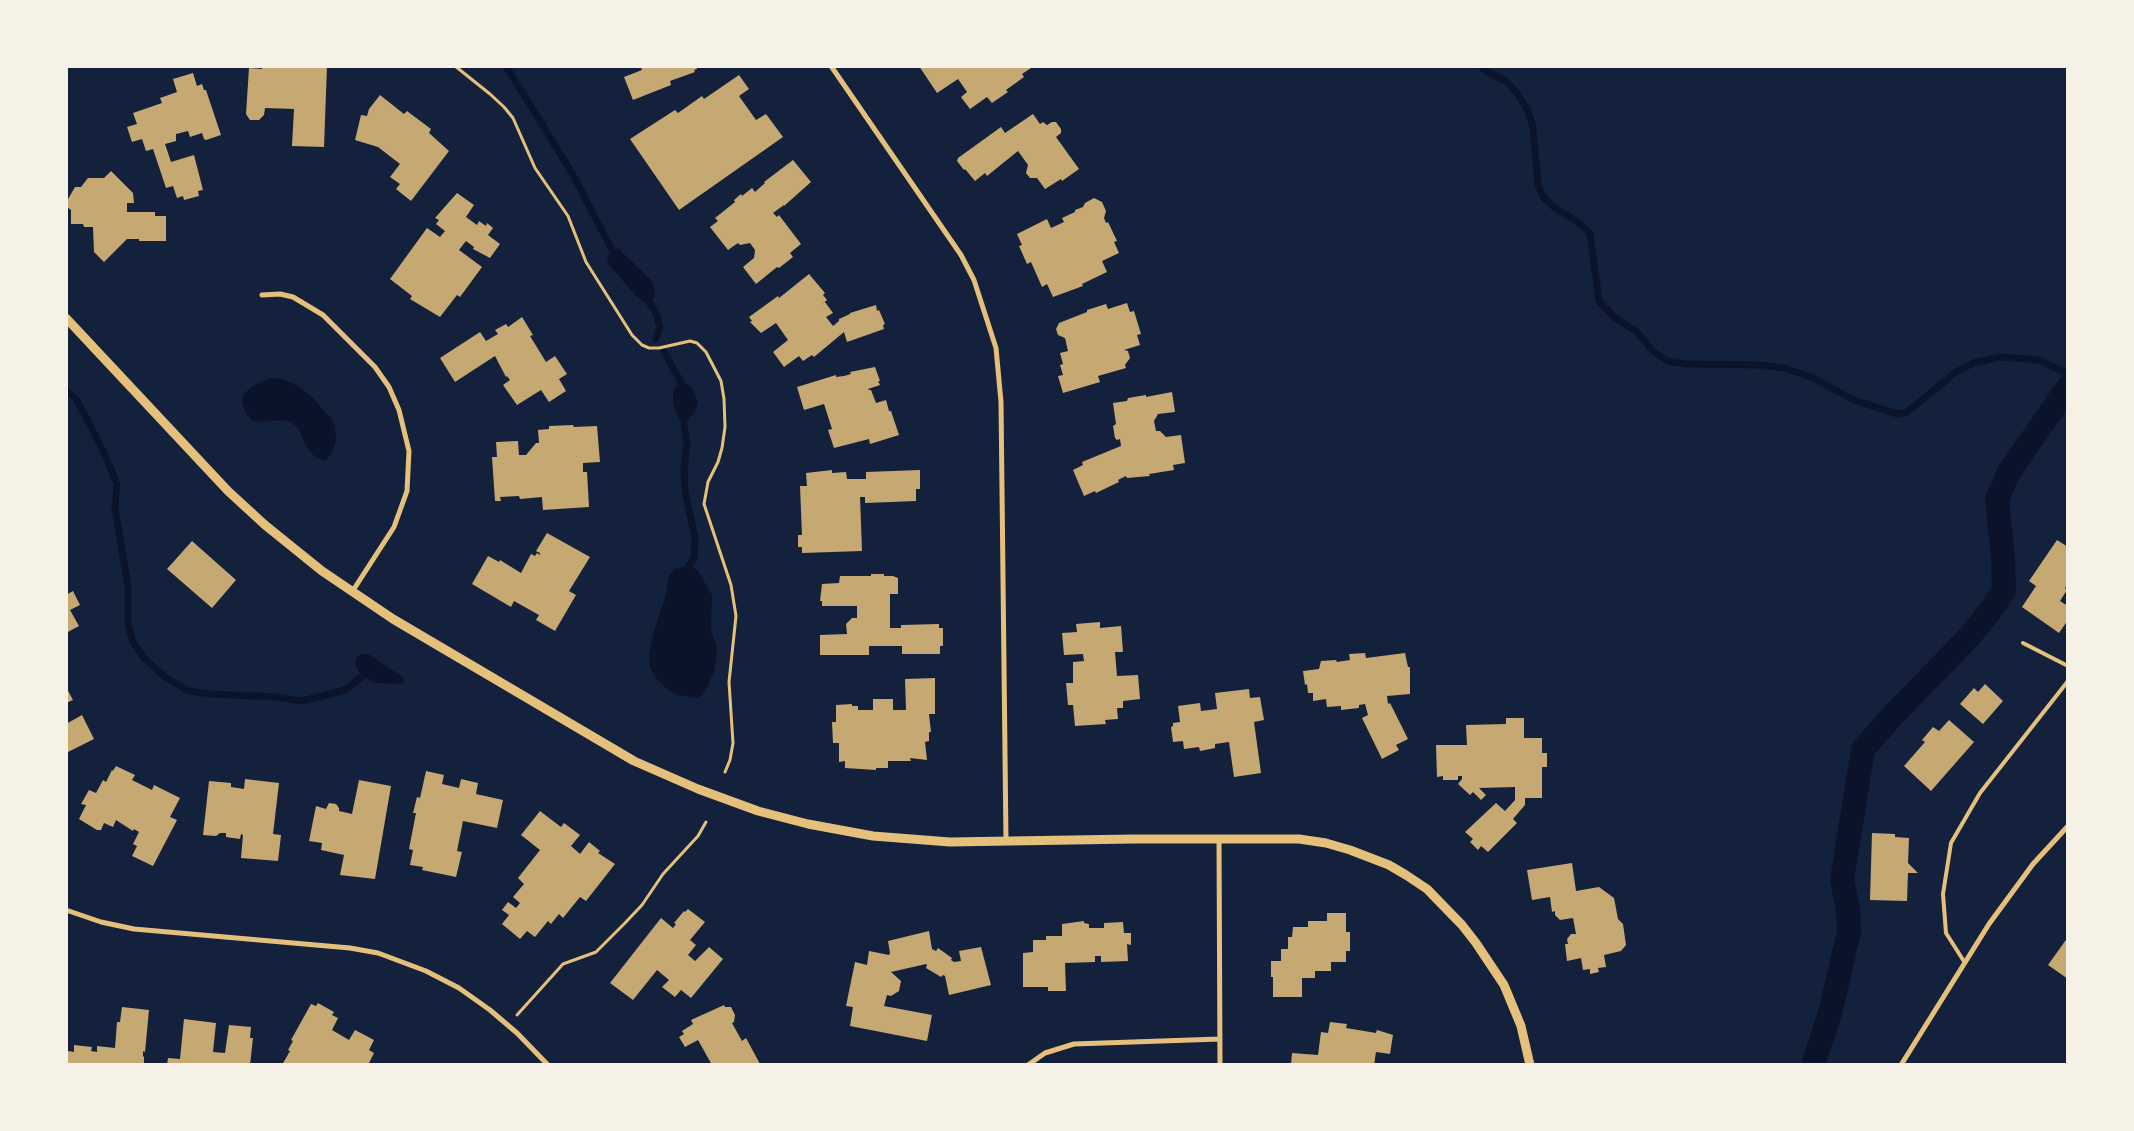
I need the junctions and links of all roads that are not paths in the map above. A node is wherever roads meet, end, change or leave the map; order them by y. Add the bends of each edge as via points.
1 (831, 66) edge
2 (262, 296) dead end
3 (66, 318) edge
4 (352, 592) junction
5 (2023, 643) dead end
6 (2068, 666) edge
7 (2068, 681) edge
8 (2068, 826) edge
9 (1219, 839) junction
10 (1006, 841) junction
11 (66, 910) edge
12 (1965, 963) junction
13 (1220, 1039) junction
14 (548, 1065) edge
15 (1028, 1065) edge
16 (1220, 1065) edge
17 (1530, 1065) edge
18 (1901, 1065) edge

1 - 10 street via 961,255 974,280 996,348 1001,402
2 - 4 street via 280,294 293,297 323,316 375,368 399,410 410,451 407,491 394,527
3 - 4 street via 234,496 265,525
4 - 10 street via 392,619 618,752 724,799 793,820 873,836 925,841
5 - 6 lane
7 - 12 lane via 1980,793 1951,843 1943,894 1946,933
8 - 12 street via 2016,886
9 - 10 street
9 - 13 street
9 - 17 street via 1299,839 1326,843 1389,865 1427,890 1472,937 1504,985 1522,1026
11 - 14 street via 134,929 378,953 426,971 459,988 508,1025
12 - 18 street
13 - 15 street via 1074,1044 1045,1053
13 - 16 street

